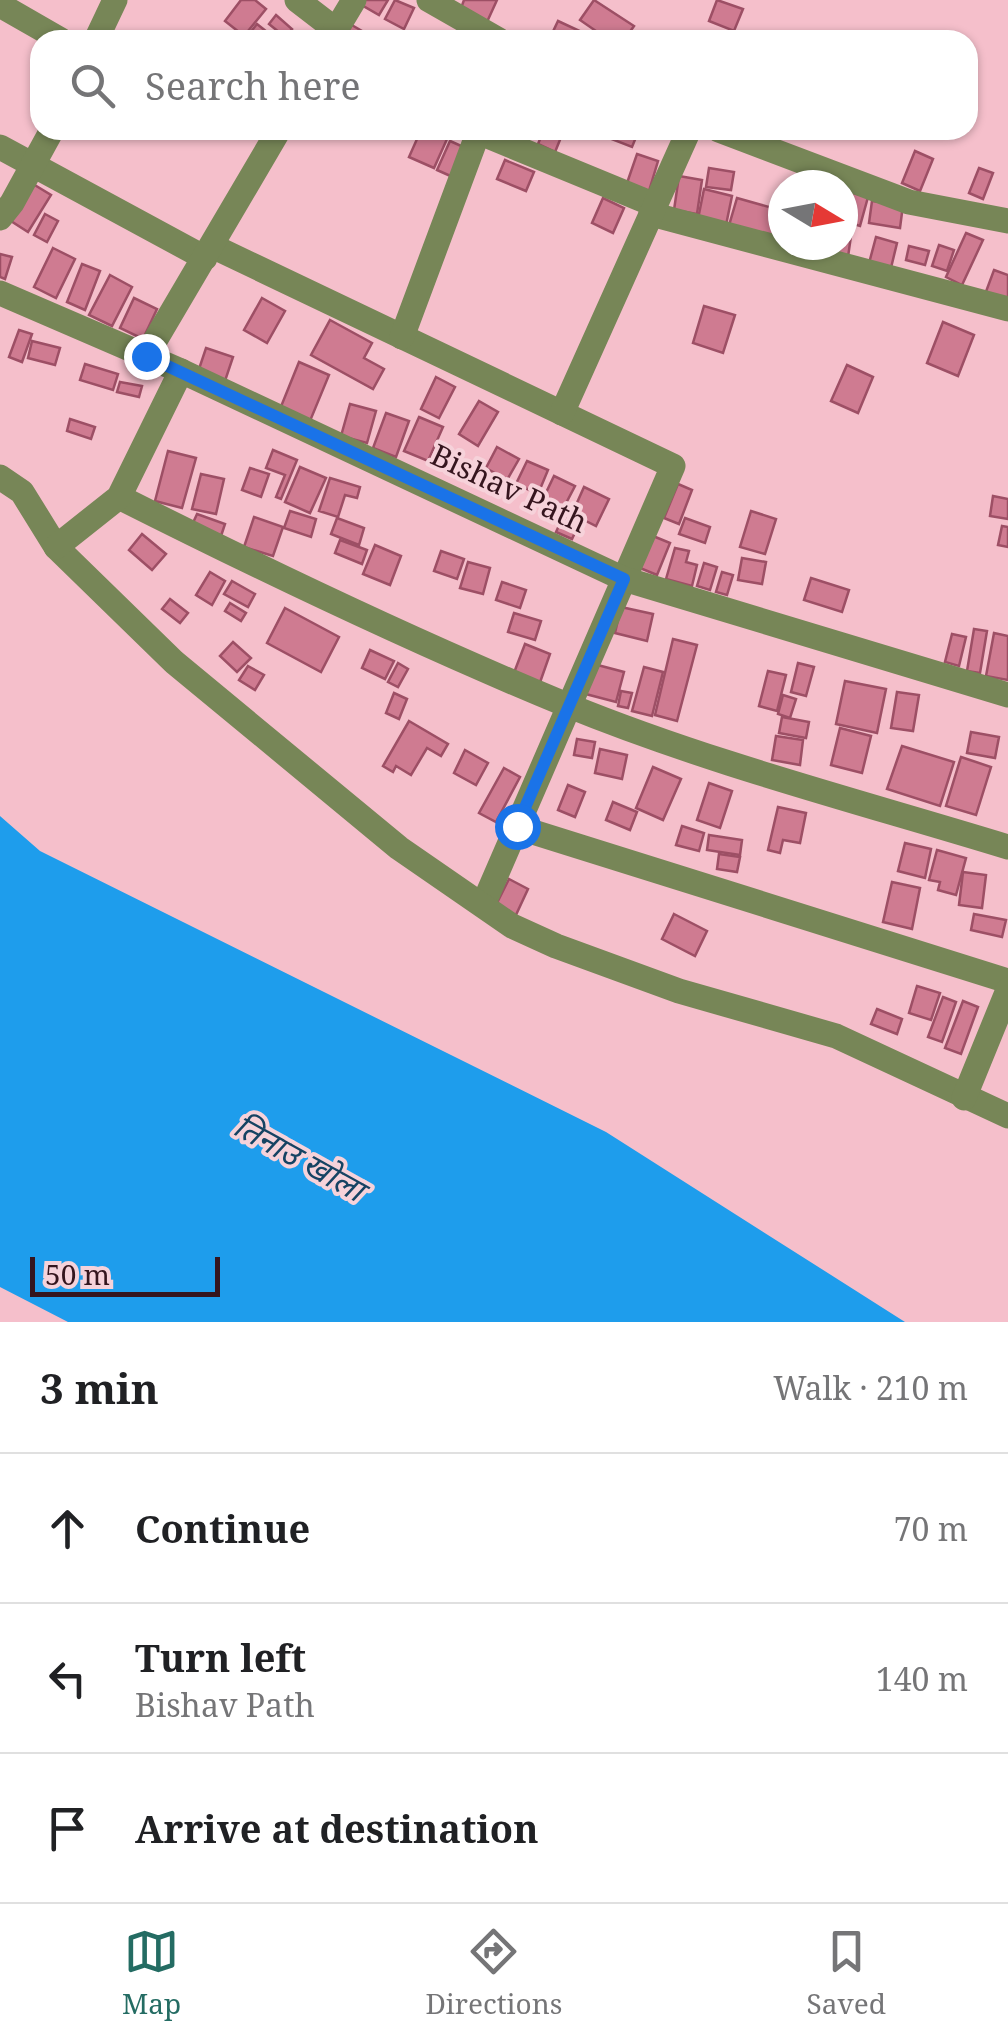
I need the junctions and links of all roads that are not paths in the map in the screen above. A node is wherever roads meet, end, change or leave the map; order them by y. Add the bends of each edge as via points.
1 (115, 0) edge
2 (297, 0) edge
3 (354, 0) edge
4 (430, 0) edge
5 (0, 5) edge
6 (44, 30) edge
7 (101, 30) edge
8 (328, 30) edge
9 (336, 30) edge
10 (482, 30) edge
11 (47, 140) edge
12 (273, 140) edge
13 (473, 140) edge
14 (494, 140) edge
15 (684, 140) edge
16 (745, 140) edge
17 (0, 146) edge
18 (34, 163) junction
19 (653, 210) junction
20 (0, 218) edge
21 (1008, 221) edge
22 (208, 252) junction
23 (0, 293) edge
24 (1008, 309) edge
25 (402, 337) junction
26 (146, 356) junction
27 (182, 372) junction
28 (562, 414) junction
29 (0, 477) edge
30 (119, 496) junction
31 (56, 548) junction
32 (624, 579) junction
33 (1008, 695) edge
34 (569, 706) junction
35 (517, 826) junction
36 (1008, 847) edge
37 (484, 905) junction
38 (1008, 981) edge
39 (1008, 990) edge
40 (964, 1098) junction
41 (1008, 1116) edge

1 - 7 street
2 - 8 street
3 - 9 street
4 - 10 street
5 - 6 street
11 - 18 street
12 - 22 street
13 - 25 street
14 - 19 street
15 - 19 street
16 - 21 street via 909,202
17 - 18 street
18 - 20 street
18 - 22 street
19 - 24 street
19 - 28 street
22 - 25 street
22 - 26 street
23 - 26 street, Bishav Path
25 - 28 street
26 - 27 street, Bishav Path
27 - 30 street
27 - 32 street, Bishav Path
28 - 32 street via 673,466
29 - 31 street via 22,492
30 - 31 street
30 - 34 street via 306,591
31 - 37 street via 204,687 398,848
32 - 33 street, Bishav Path
32 - 34 street
34 - 35 street
34 - 36 street
35 - 37 street
35 - 38 street
37 - 40 street via 556,946 679,991 836,1036
39 - 40 street
40 - 41 street

